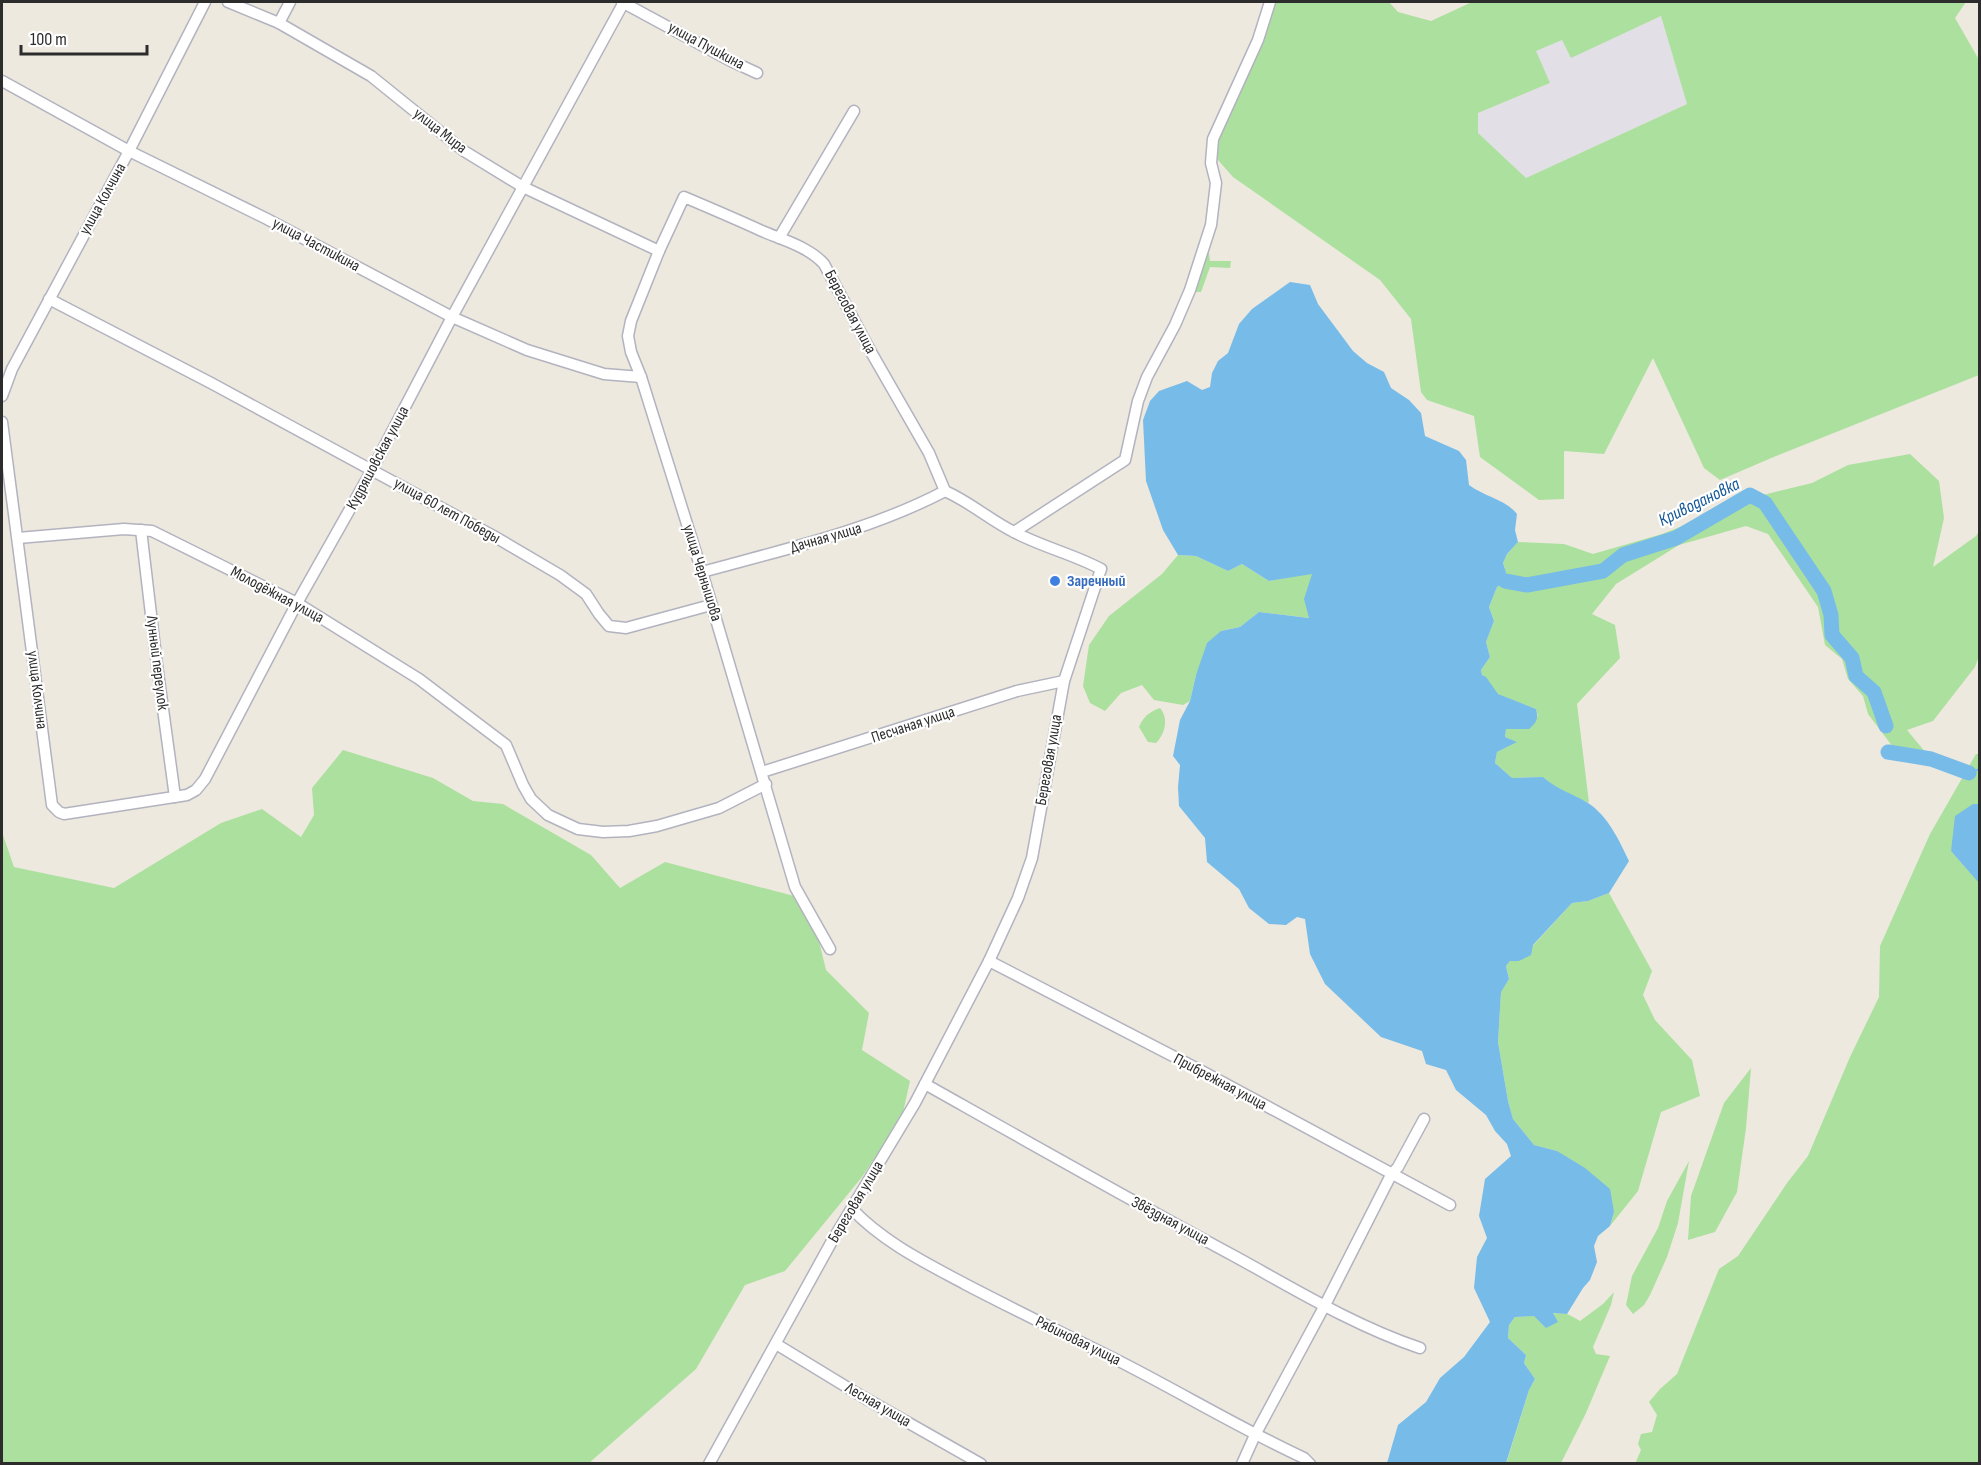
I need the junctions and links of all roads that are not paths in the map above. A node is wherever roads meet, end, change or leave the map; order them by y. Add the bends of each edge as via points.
1 (205, 2) edge
2 (228, 2) edge
3 (290, 2) edge
4 (623, 2) edge
5 (1270, 2) edge
6 (279, 23) junction
7 (758, 73) dead end
8 (2, 81) edge
9 (854, 111) dead end
10 (129, 151) junction
11 (523, 187) junction
12 (684, 197) joint
13 (779, 238) junction
14 (658, 251) junction
15 (49, 299) junction
16 (452, 317) junction
17 (641, 377) junction
18 (2, 396) edge
19 (2, 422) edge
20 (372, 470) junction
21 (945, 491) junction
22 (141, 530) junction
23 (1014, 532) junction
24 (18, 538) junction
25 (702, 572) junction
26 (297, 603) junction
27 (711, 605) junction
28 (1064, 681) junction
29 (762, 772) junction
30 (766, 784) junction
31 (175, 796) junction
32 (59, 812) joint
33 (830, 949) dead end
34 (989, 961) junction
35 (925, 1084) junction
36 (1424, 1119) dead end
37 (1391, 1175) junction
38 (1450, 1205) dead end
39 (852, 1209) junction
40 (1325, 1305) junction
41 (776, 1344) junction
42 (1420, 1348) dead end
43 (1255, 1435) junction
44 (709, 1464) edge
45 (981, 1464) edge
46 (1242, 1464) edge
47 (1310, 1464) edge

1 - 10 street, улица Колчина
2 - 6 street, улица Мира
3 - 6 street
4 - 7 street, улица Пушкина
4 - 11 street, Кудряшовская улица
5 - 23 street via 1258,40 1213,139 1211,163 1216,183 1211,225 1190,290 1138,401 1125,459
6 - 11 street, улица Мира via 370,76 464,151
8 - 10 street, улица Частикина
9 - 13 street
10 - 15 street, улица Колчина
10 - 16 street, улица Частикина
11 - 14 street, улица Мира
11 - 16 street, Кудряшовская улица
12 - 13 street, Береговая улица
12 - 14 street, улица Чернышова
13 - 21 street, Береговая улица via 824,264
14 - 17 street, улица Чернышова via 628,336
15 - 18 street, улица Колчина
15 - 20 street, улица 60 лет Победы
16 - 17 street, улица Частикина via 527,350 604,374
16 - 20 street, Кудряшовская улица
17 - 25 street, улица Чернышова
19 - 24 street, улица Колчина
20 - 26 street, Кудряшовская улица
20 - 27 street, улица 60 лет Победы via 560,575 586,594 609,626 626,628
21 - 23 street, Береговая улица
21 - 25 street, Дачная улица via 880,521
22 - 24 street, Молодёжная улица
22 - 26 street, Молодёжная улица via 170,539
22 - 31 street, Лунный переулок
23 - 28 street, Береговая улица via 1101,569
24 - 32 street, улица Колчина via 52,805
25 - 27 street, улица Чернышова
26 - 30 street, Молодёжная улица via 418,679 506,745 531,799 548,815 578,829 603,832 657,826 719,807
26 - 31 street, Кудряшовская улица via 205,779 196,790
27 - 29 street, улица Чернышова
28 - 29 street, Песчаная улица via 1017,691
28 - 34 street, Береговая улица via 1032,858
29 - 30 street, улица Чернышова
30 - 33 street, улица Чернышова via 795,887
31 - 32 street, Кудряшовская улица
34 - 35 street, Береговая улица
34 - 37 street, Прибрежная улица
35 - 39 street, Береговая улица
35 - 40 street, Звёздная улица
36 - 37 street
37 - 38 street, Прибрежная улица
37 - 40 street
39 - 41 street, Береговая улица
39 - 43 street, Рябиновая улица via 920,1260
40 - 42 street, Звёздная улица
40 - 43 street
41 - 44 street, Береговая улица
41 - 45 street, Лесная улица
43 - 46 street
43 - 47 street, Рябиновая улица

